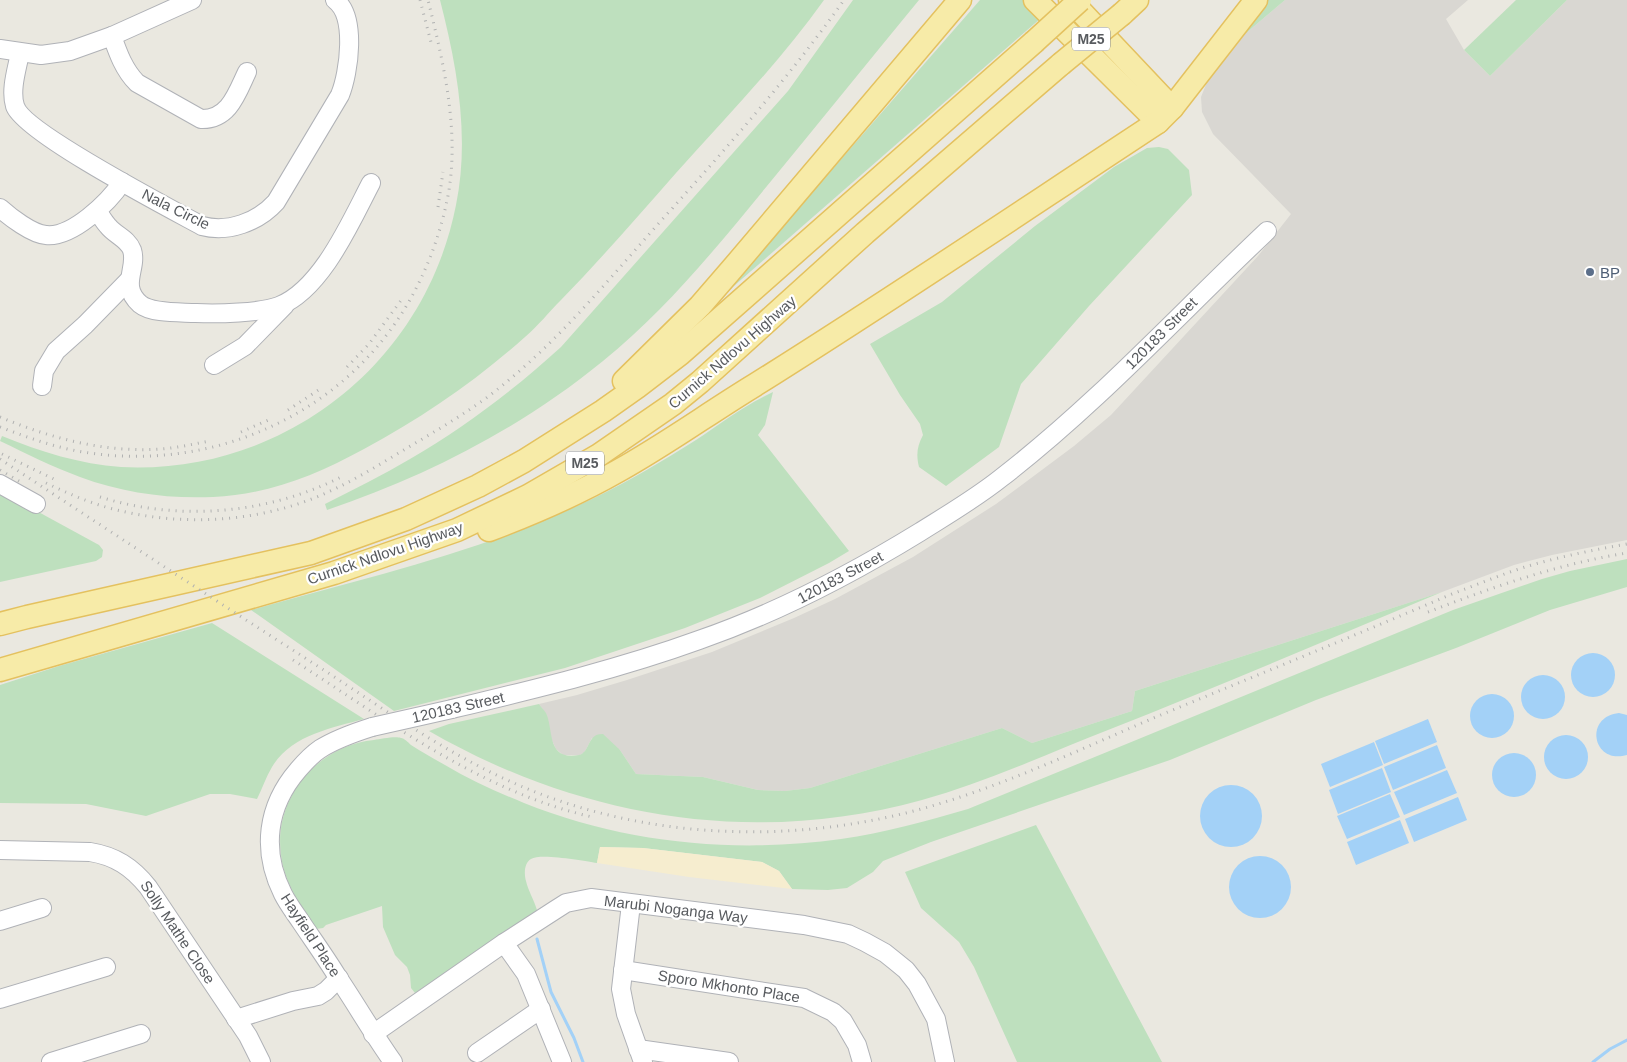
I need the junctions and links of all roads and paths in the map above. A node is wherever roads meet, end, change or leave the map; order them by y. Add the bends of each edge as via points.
1 (191, 0) edge
2 (336, 0) edge
3 (960, 0) edge
4 (1035, 0) edge
5 (1070, 0) edge
6 (1080, 0) edge
7 (1256, 0) edge
8 (1130, 7) edge
9 (112, 36) junction
10 (0, 49) edge
11 (20, 52) junction
12 (248, 72) dead end
13 (1165, 115) junction
14 (122, 182) junction
15 (371, 183) dead end
16 (0, 208) edge
17 (97, 210) junction
18 (1267, 231) dead end
19 (129, 280) junction
20 (289, 301) junction
21 (214, 365) dead end
22 (42, 386) dead end
23 (515, 466) junction
24 (0, 484) edge
25 (36, 504) dead end
26 (334, 573) junction
27 (0, 624) edge
28 (0, 670) edge
29 (318, 750) joint
30 (0, 850) edge
31 (631, 904) junction
32 (42, 908) dead end
33 (0, 921) edge
34 (504, 942) junction
35 (106, 967) dead end
36 (623, 970) junction
37 (339, 978) junction
38 (0, 999) edge
39 (541, 1009) junction
40 (236, 1019) junction
41 (141, 1034) dead end
42 (373, 1034) junction
43 (478, 1053) dead end
44 (641, 1056) edge
45 (51, 1062) edge
46 (261, 1062) edge
47 (393, 1062) edge
48 (562, 1062) edge
49 (729, 1062) edge
50 (862, 1062) edge
51 (945, 1062) edge

1 - 9 street
2 - 14 street, Nala Circle via 345,11 349,29 345,82 276,202 267,212 224,229 202,226
3 - 23 main road via 700,306 619,386
4 - 13 main road
5 - 13 main road
6 - 23 main road, Curnick Ndlovu Highway / M25, bridge via 680,354 603,411
7 - 13 main road
8 - 26 main road, Curnick Ndlovu Highway / M25, bridge via 865,233 700,382 633,432 599,455 495,513 457,530
9 - 11 street via 70,51 41,55
9 - 12 street via 125,68 137,83 201,119 223,113
10 - 11 street
11 - 14 street, Nala Circle via 13,91 19,113 45,134
13 - 26 main road via 836,334 619,471 537,512 476,535
14 - 17 street
15 - 20 street via 329,259 308,286
16 - 17 street via 10,217 47,235 66,231
17 - 19 street via 131,248 133,264
18 - 29 street, 120183 Street, bridge via 1130,364 999,480 833,582 770,612 651,657 372,727
19 - 20 street via 138,302 162,311 208,314 260,310
19 - 22 street via 56,351 44,371
20 - 21 street via 245,346
23 - 27 main road, Curnick Ndlovu Highway / M25 via 406,519 311,553
24 - 25 street
26 - 28 main road, Curnick Ndlovu Highway / M25
29 - 37 street, Hayfield Place via 304,762 278,799 272,815 271,856 282,893
30 - 40 street, Solly Mathe Close via 90,852 104,854 128,866 148,887
31 - 34 street, Marubi Noganga Way via 591,898 577,900
31 - 36 street
31 - 51 street, Marubi Noganga Way via 804,926 848,934 865,942 895,961 917,984 936,1020
32 - 33 street
34 - 39 street via 526,974
34 - 42 street, Marubi Noganga Way
35 - 38 street
36 - 44 street via 623,1004
36 - 50 street, Sporo Mkhonto Place via 804,998 833,1012 842,1021 857,1045
37 - 40 street via 318,996
37 - 42 street, Hayfield Place
39 - 43 street
39 - 48 street
40 - 46 street, Solly Mathe Close
41 - 45 street
42 - 47 street, Hayfield Place
44 - 49 street

